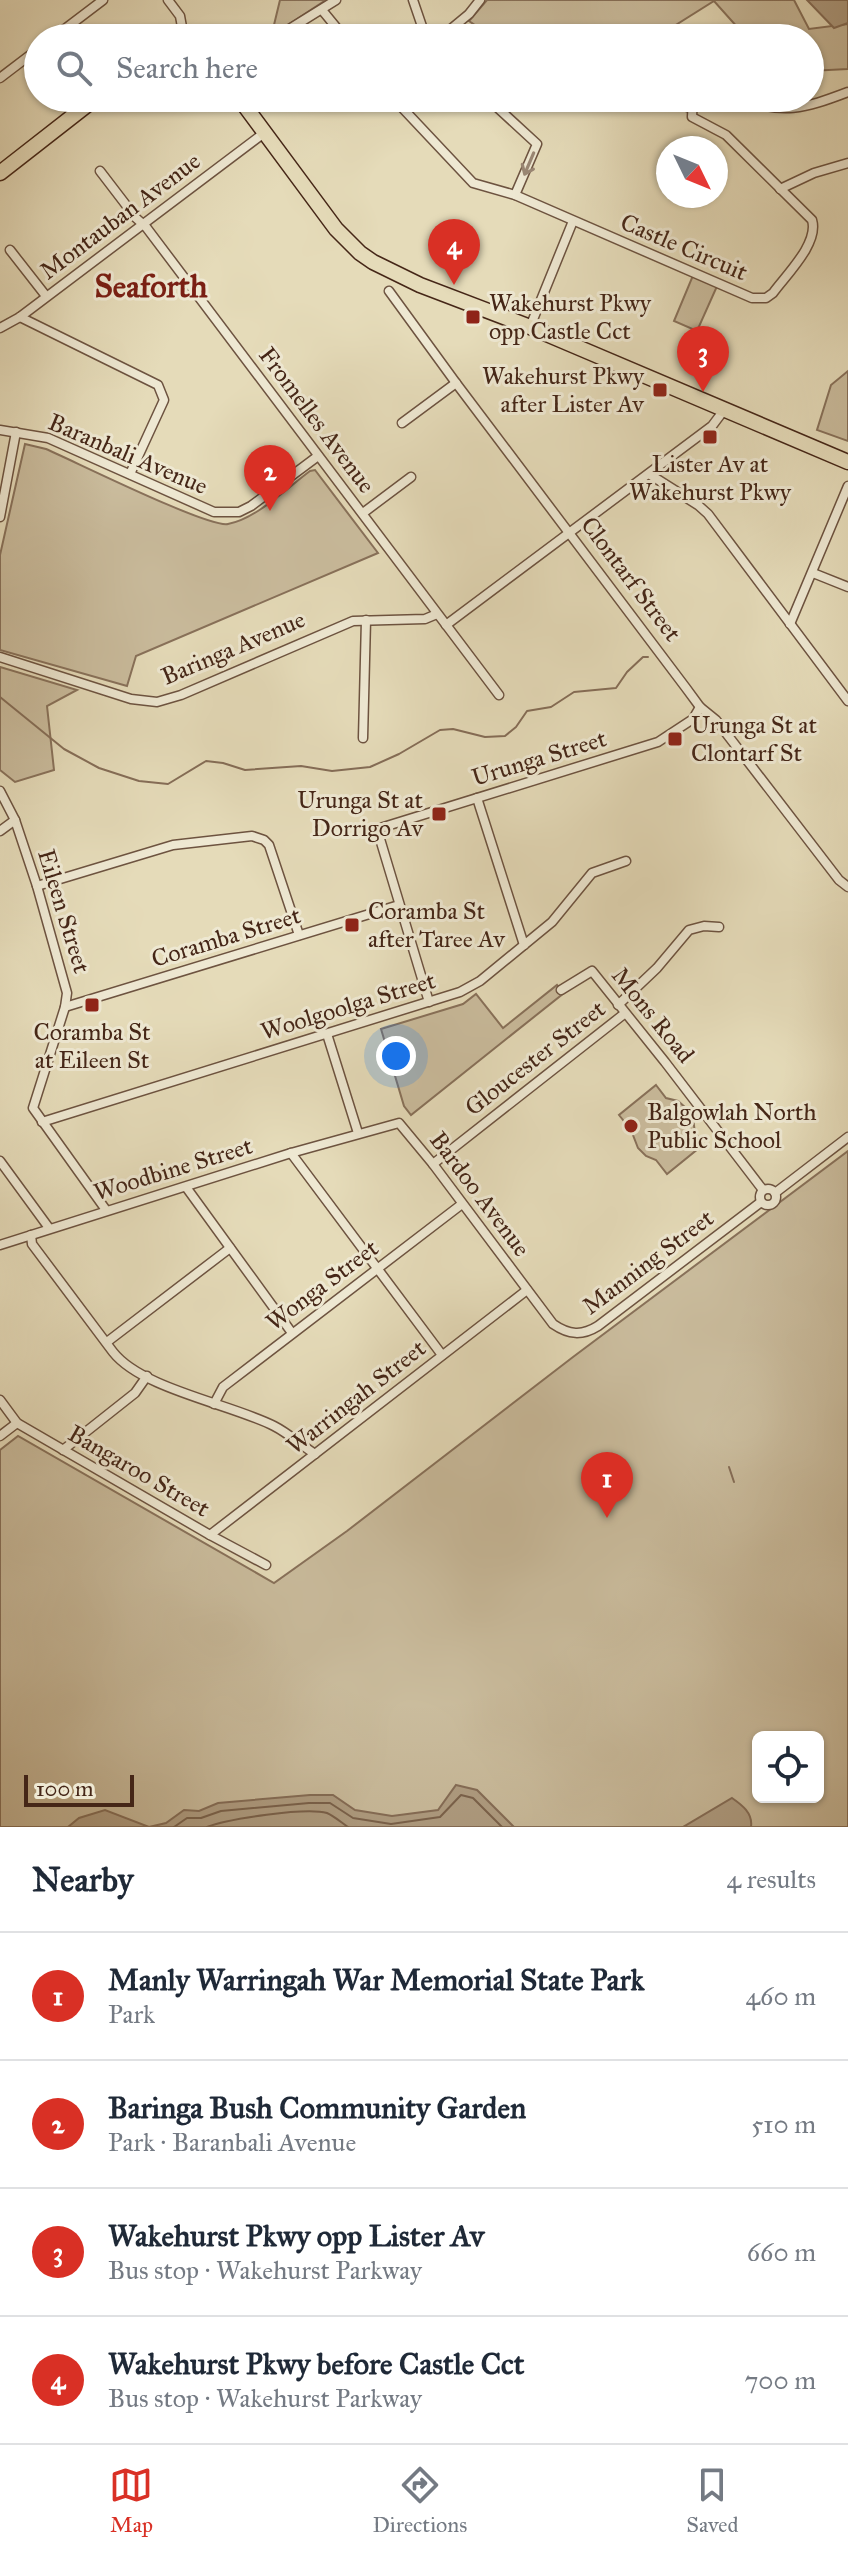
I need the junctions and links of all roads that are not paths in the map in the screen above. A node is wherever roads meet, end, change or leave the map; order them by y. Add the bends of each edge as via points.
1 (103, 0) edge
2 (168, 0) edge
3 (336, 0) edge
4 (413, 0) edge
5 (480, 0) edge
6 (322, 10) junction
7 (71, 24) edge
8 (181, 24) edge
9 (298, 24) edge
10 (334, 24) edge
11 (421, 24) edge
12 (457, 24) edge
13 (24, 60) edge
14 (0, 78) edge
15 (848, 92) edge
16 (824, 99) edge
17 (78, 112) edge
18 (249, 112) edge
19 (406, 112) edge
20 (502, 112) edge
21 (692, 112) edge
22 (264, 133) junction
23 (848, 163) edge
24 (100, 171) dead end
25 (0, 173) edge
26 (780, 189) junction
27 (515, 195) junction
28 (573, 221) junction
29 (143, 223) junction
30 (10, 250) dead end
31 (389, 291) dead end
32 (46, 296) junction
33 (20, 317) junction
34 (530, 327) junction
35 (0, 328) edge
36 (456, 383) junction
37 (724, 410) junction
38 (402, 423) dead end
39 (0, 430) edge
40 (16, 432) junction
41 (318, 456) junction
42 (848, 462) edge
43 (130, 474) junction
44 (649, 474) junction
45 (411, 477) dead end
46 (848, 486) edge
47 (363, 513) junction
48 (0, 517) edge
49 (570, 534) junction
50 (813, 573) junction
51 (848, 587) edge
52 (437, 614) junction
53 (366, 620) junction
54 (790, 624) junction
55 (446, 625) junction
56 (0, 657) edge
57 (499, 695) dead end
58 (848, 701) edge
59 (700, 707) junction
60 (363, 738) dead end
61 (0, 791) edge
62 (477, 798) junction
63 (15, 820) junction
64 (0, 831) edge
65 (626, 861) dead end
66 (37, 886) junction
67 (848, 887) edge
68 (399, 905) junction
69 (719, 927) dead end
70 (299, 935) junction
71 (524, 945) junction
72 (561, 990) dead end
73 (429, 1002) junction
74 (618, 1005) junction
75 (65, 1007) junction
76 (624, 1014) junction
77 (327, 1034) junction
78 (42, 1122) junction
79 (358, 1133) junction
80 (848, 1137) edge
81 (291, 1153) junction
82 (0, 1161) edge
83 (433, 1164) junction
84 (186, 1187) junction
85 (763, 1190) junction
86 (775, 1193) junction
87 (761, 1202) junction
88 (462, 1204) junction
89 (106, 1210) junction
90 (49, 1228) junction
91 (31, 1235) junction
92 (0, 1245) edge
93 (230, 1248) junction
94 (377, 1268) junction
95 (527, 1290) junction
96 (553, 1324) joint
97 (292, 1333) junction
98 (107, 1342) junction
99 (442, 1355) junction
100 (147, 1376) junction
101 (0, 1400) edge
102 (214, 1404) junction
103 (17, 1423) junction
104 (0, 1436) edge
105 (63, 1450) junction
106 (315, 1454) junction
107 (210, 1535) junction
108 (266, 1565) dead end

1 - 7 street
2 - 8 street
3 - 6 street
4 - 11 street
5 - 12 street
6 - 9 street
6 - 10 street
13 - 14 street
15 - 16 street
17 - 25 main road
18 - 22 main road
19 - 27 street via 473,183
20 -> 27 street via 537,144
21 - 26 street, Castle Circuit via 692,117 726,135
22 - 29 street, Montauban Avenue
22 - 34 main road via 360,253
23 - 26 street
24 - 29 street, Fromelles Avenue
26 - 28 street, Castle Circuit via 812,220 815,230 766,298 752,298
27 - 28 street
28 - 34 street
29 - 32 street, Montauban Avenue
29 - 41 street, Fromelles Avenue
30 - 32 street
31 - 36 street, Clontarf Street
32 - 33 street, Montauban Avenue
33 - 35 street, Montauban Avenue
33 - 43 street via 158,385 164,400
34 - 37 main road
36 - 38 street
36 - 49 street, Clontarf Street
37 - 42 main road
37 - 44 street via 712,426
39 - 40 street, Baranbali Avenue
40 - 43 street, Baranbali Avenue via 48,438
40 - 48 street
41 - 43 street, Baranbali Avenue via 239,512 199,507
41 - 47 street, Fromelles Avenue
44 - 49 street
44 - 54 street via 708,514
45 - 47 street
46 - 50 street
47 - 52 street, Fromelles Avenue
49 - 55 street
49 - 59 street, Clontarf Street
50 - 51 street
50 - 54 street
52 - 53 street, Baringa Avenue
52 - 55 street, Fromelles Avenue
53 - 56 street, Baringa Avenue via 337,627 157,702 131,699
53 - 60 street
54 - 58 street
55 - 57 street, Fromelles Avenue
59 - 62 street, Urunga Street via 693,719 658,742
59 - 67 street, Clontarf Street via 716,720
61 - 63 street, Eileen Street
62 - 68 street, Urunga Street via 377,829
62 - 71 street
63 - 64 street
63 - 66 street, Eileen Street
65 - 71 street, Woolgoolga Street via 592,873 552,922
66 - 70 street via 173,845 252,836 269,845
66 - 75 street, Eileen Street via 66,987
68 - 70 street, Coramba Street
68 - 73 street
69 - 74 street via 689,930
70 - 75 street, Coramba Street
71 - 73 street, Woolgoolga Street via 480,981
72 - 74 street, Mons Road via 592,971
73 - 77 street, Woolgoolga Street
74 - 76 street, Mons Road
75 - 78 street, Eileen Street via 34,1104
76 - 83 street, Gloucester Street
76 - 85 street, Mons Road
77 - 78 street, Woolgoolga Street
77 - 79 street
78 - 89 street
79 - 81 street, Woodbine Street
79 - 83 street, Bardoo Avenue via 399,1123
80 - 86 street
81 - 84 street, Woodbine Street
81 - 94 street
82 - 90 street
83 - 88 street, Bardoo Avenue
84 - 89 street, Woodbine Street
84 - 93 street
85 - 86 street
85 - 87 street
86 - 87 street via 772,1204
87 - 96 street, Manning Street via 589,1331 566,1332
88 - 94 street, Wonga Street
88 - 95 street, Bardoo Avenue
89 - 90 street, Woodbine Street
90 - 91 street, Woodbine Street
91 - 92 street, Woodbine Street
91 - 98 street via 32,1244
93 - 97 street
93 - 98 street
94 - 97 street, Wonga Street
94 - 99 street
95 - 96 street, Bardoo Avenue
95 - 99 street, Warringah Street
97 - 102 street, Wonga Street via 223,1387
98 - 100 street via 127,1367
99 - 106 street, Warringah Street
100 - 102 street
100 - 105 street via 135,1393
101 - 103 street, Bangaroo Street
102 - 106 street via 274,1426
103 - 104 street
103 - 105 street, Bangaroo Street
105 - 107 street, Bangaroo Street
106 - 107 street, Warringah Street
107 - 108 street, Bangaroo Street

